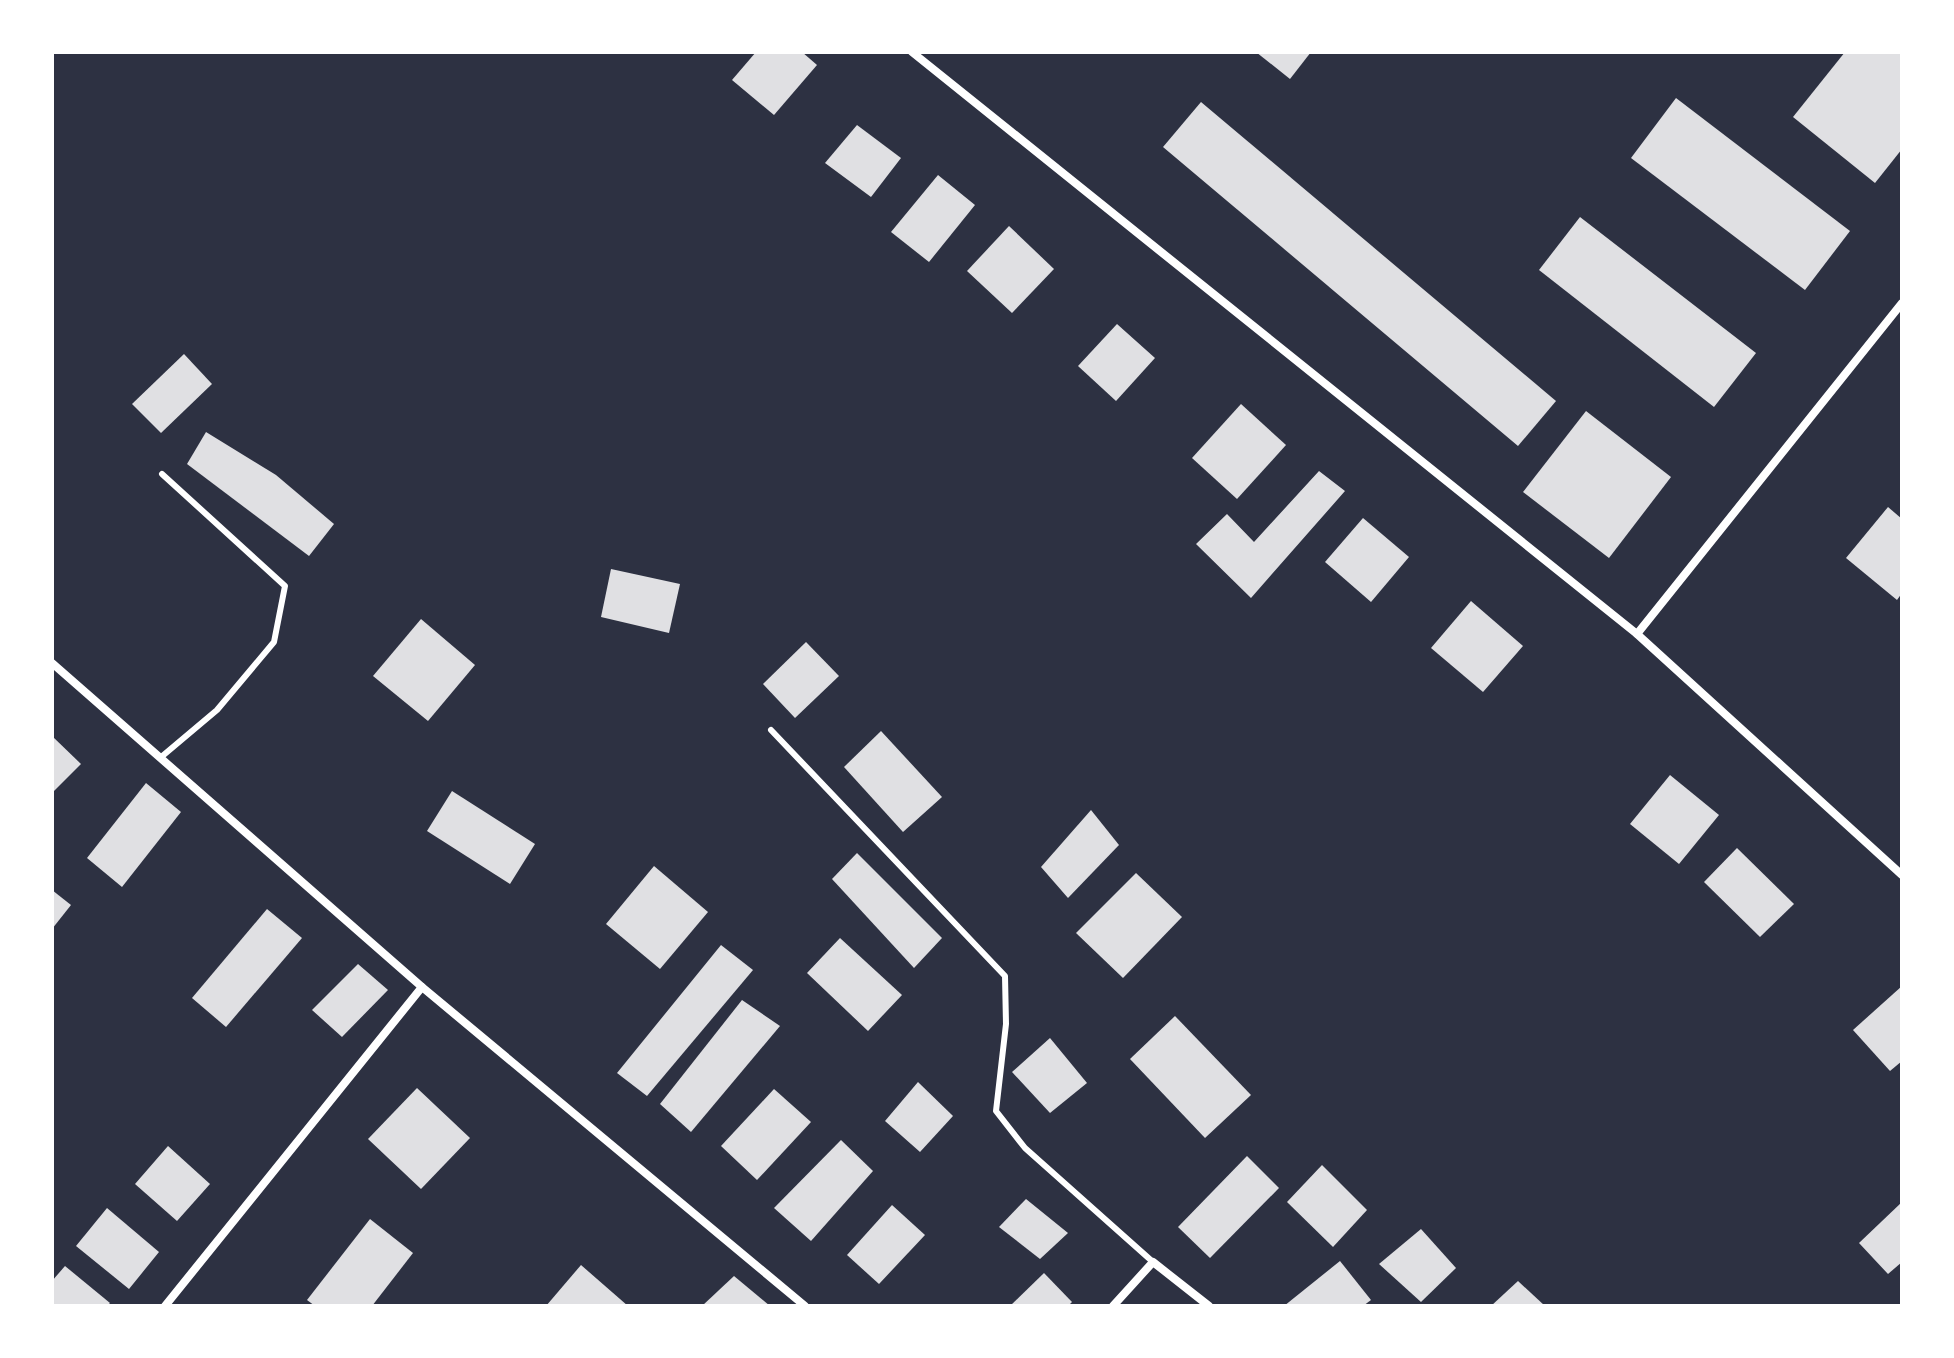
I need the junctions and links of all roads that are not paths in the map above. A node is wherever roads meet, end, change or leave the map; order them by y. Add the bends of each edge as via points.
1 (912, 52) edge
2 (1902, 303) edge
3 (162, 474) dead end
4 (1637, 634) junction
5 (52, 663) edge
6 (771, 730) dead end
7 (160, 758) junction
8 (1902, 875) edge
9 (422, 987) junction
10 (1153, 1262) junction
11 (165, 1306) edge
12 (805, 1306) edge
13 (1113, 1306) edge
14 (1209, 1306) edge

1 - 4 street
2 - 4 street
3 - 7 lane via 285,586 274,642 217,710
4 - 8 street
5 - 7 street
6 - 10 lane via 1005,976 1006,1024 996,1111 1025,1148
7 - 9 street
9 - 11 street
9 - 12 street
10 - 13 street
10 - 14 street

